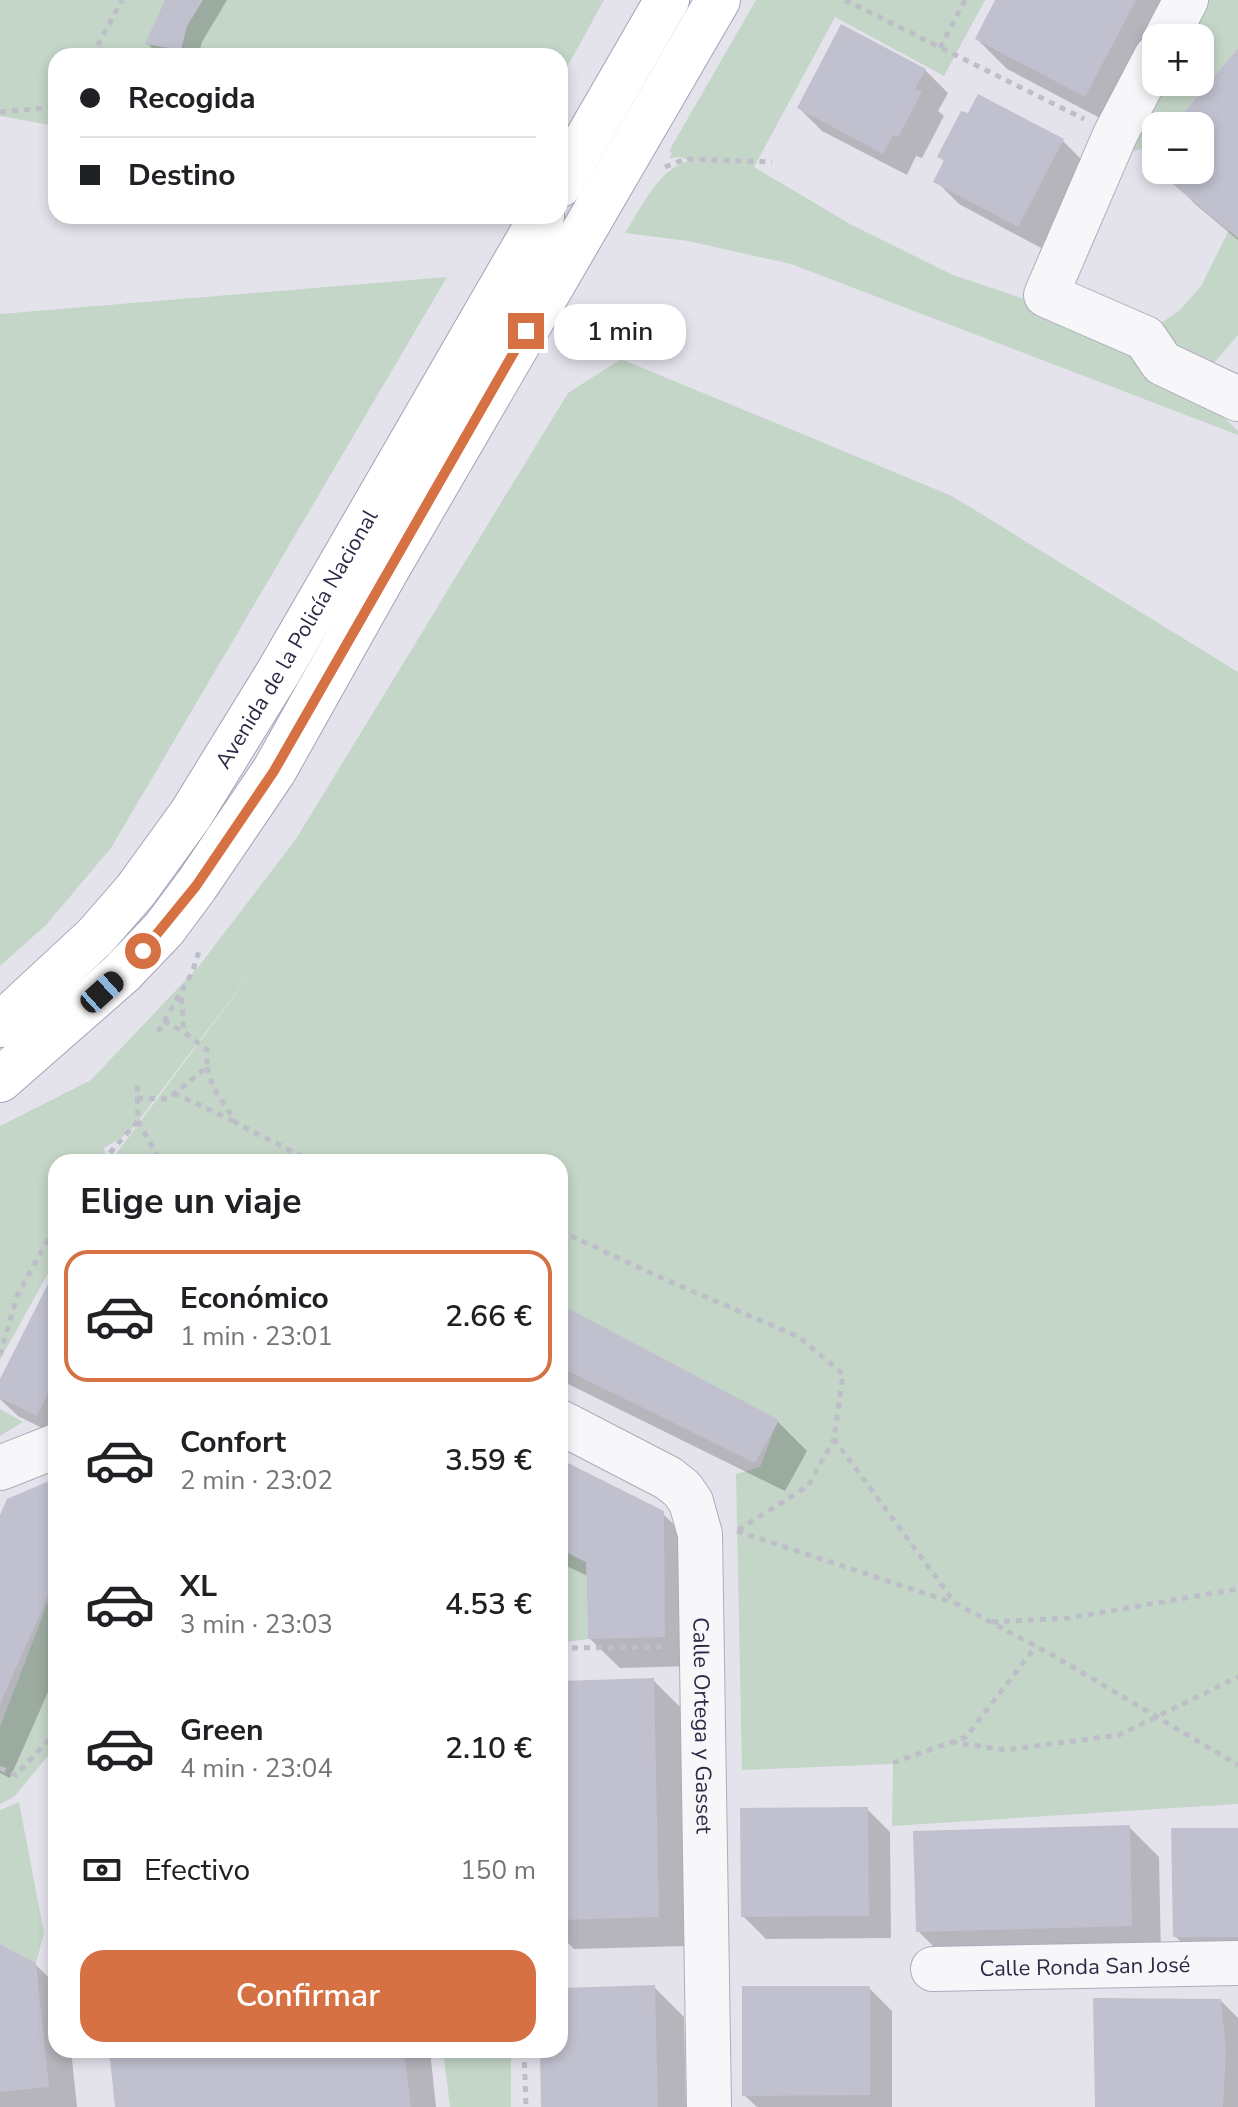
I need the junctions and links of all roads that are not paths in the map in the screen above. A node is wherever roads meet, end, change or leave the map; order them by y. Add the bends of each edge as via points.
1 (667, 0) edge
2 (718, 0) edge
3 (1186, 0) edge
4 (1173, 24) edge
5 (1142, 84) edge
6 (568, 171) edge
7 (537, 224) edge
8 (1238, 399) edge
9 (0, 1025) edge
10 (0, 1080) edge
11 (568, 1426) edge
12 (48, 1449) edge
13 (0, 1468) edge
14 (1238, 1963) edge
15 (933, 1969) dead end
16 (709, 2107) edge

1 - 6 main road
2 - 10 main road, Avenida de la Policía Nacional via 274,771 164,929
3 - 4 street
5 - 8 street via 1046,295 1145,338 1162,363
7 - 9 main road, Avenida de la Policía Nacional via 279,671 177,835 95,937
11 - 16 street, Calle Ortega y Gasset via 682,1489 700,1534
12 - 13 street
14 - 15 street, Calle Ronda San José

